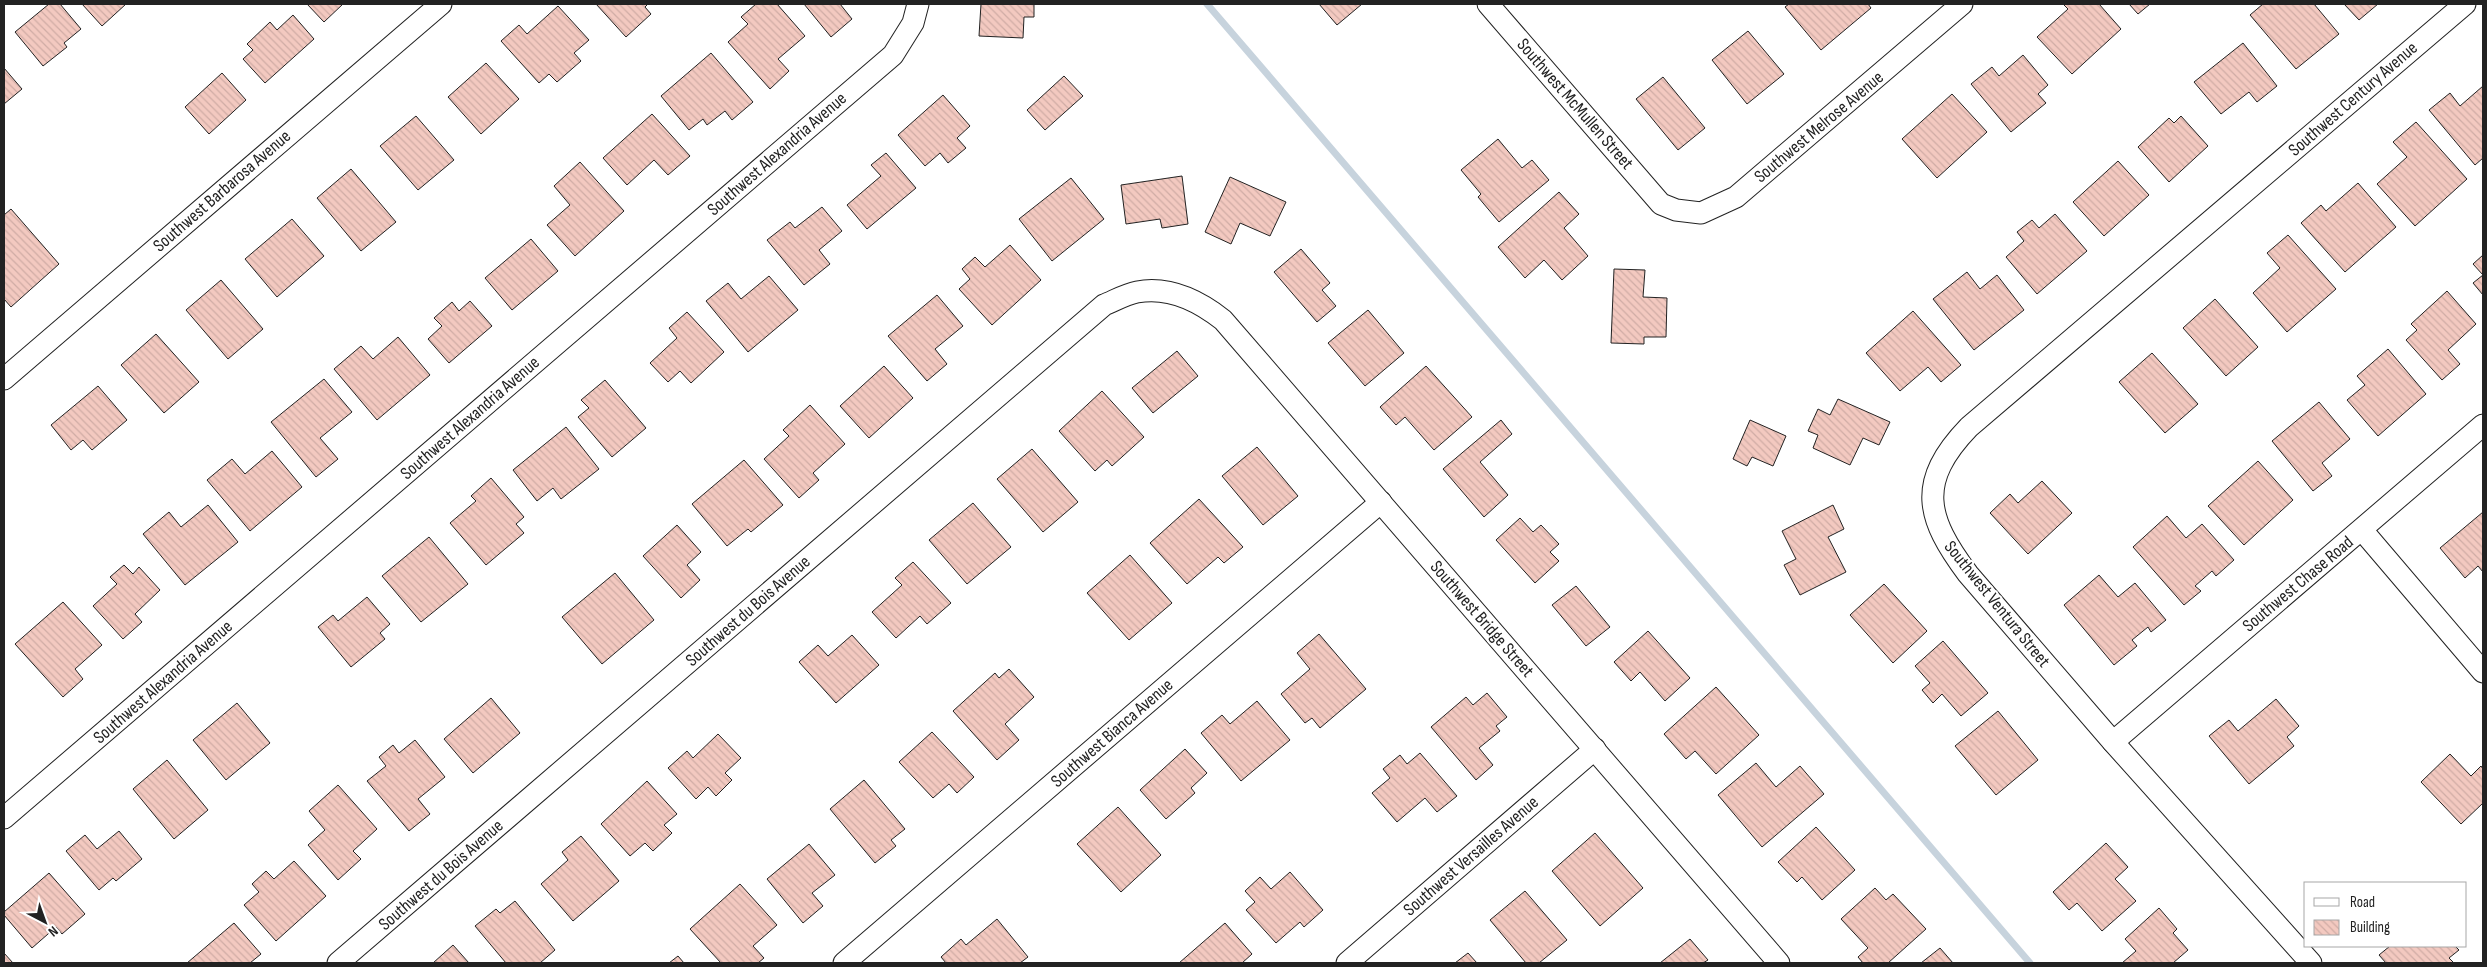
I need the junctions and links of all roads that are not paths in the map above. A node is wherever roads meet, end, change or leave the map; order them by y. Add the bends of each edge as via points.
1 (441, 4) edge
2 (918, 4) edge
3 (1488, 4) edge
4 (1962, 4) edge
5 (2465, 4) edge
6 (2242, 195) joint
7 (1661, 204) joint
8 (1172, 293) joint
9 (4, 379) edge
10 (2483, 425) edge
11 (1380, 502) junction
12 (2362, 530) junction
13 (2483, 672) edge
14 (2113, 742) junction
15 (1595, 749) junction
16 (4, 818) edge
17 (338, 963) edge
18 (844, 963) edge
19 (1347, 963) edge
20 (1779, 963) edge
21 (2311, 963) edge

1 - 9 street, Southwest Barbarosa Avenue
2 - 16 street, Southwest Alexandria Avenue via 914,24 893,55
3 - 7 street, Southwest McMullen Street
4 - 7 street, Southwest Melrose Avenue via 1736,197 1701,213 1676,210
5 - 6 street, Southwest Century Avenue
6 - 14 street, Southwest Ventura Street via 1969,427 1951,445 1934,485 1932,503 1938,528 1950,550
8 - 11 street, Southwest Bridge Street via 1200,302 1223,320
8 - 17 street, Southwest du Bois Avenue via 1137,292 1104,305
10 - 12 street, Southwest Chase Road
11 - 15 street, Southwest Bridge Street
11 - 18 street, Southwest Bianca Avenue
12 - 13 street
12 - 14 street, Southwest Chase Road
14 - 21 street, Southwest Ventura Street
15 - 19 street, Southwest Versailles Avenue
15 - 20 street, Southwest Bridge Street

